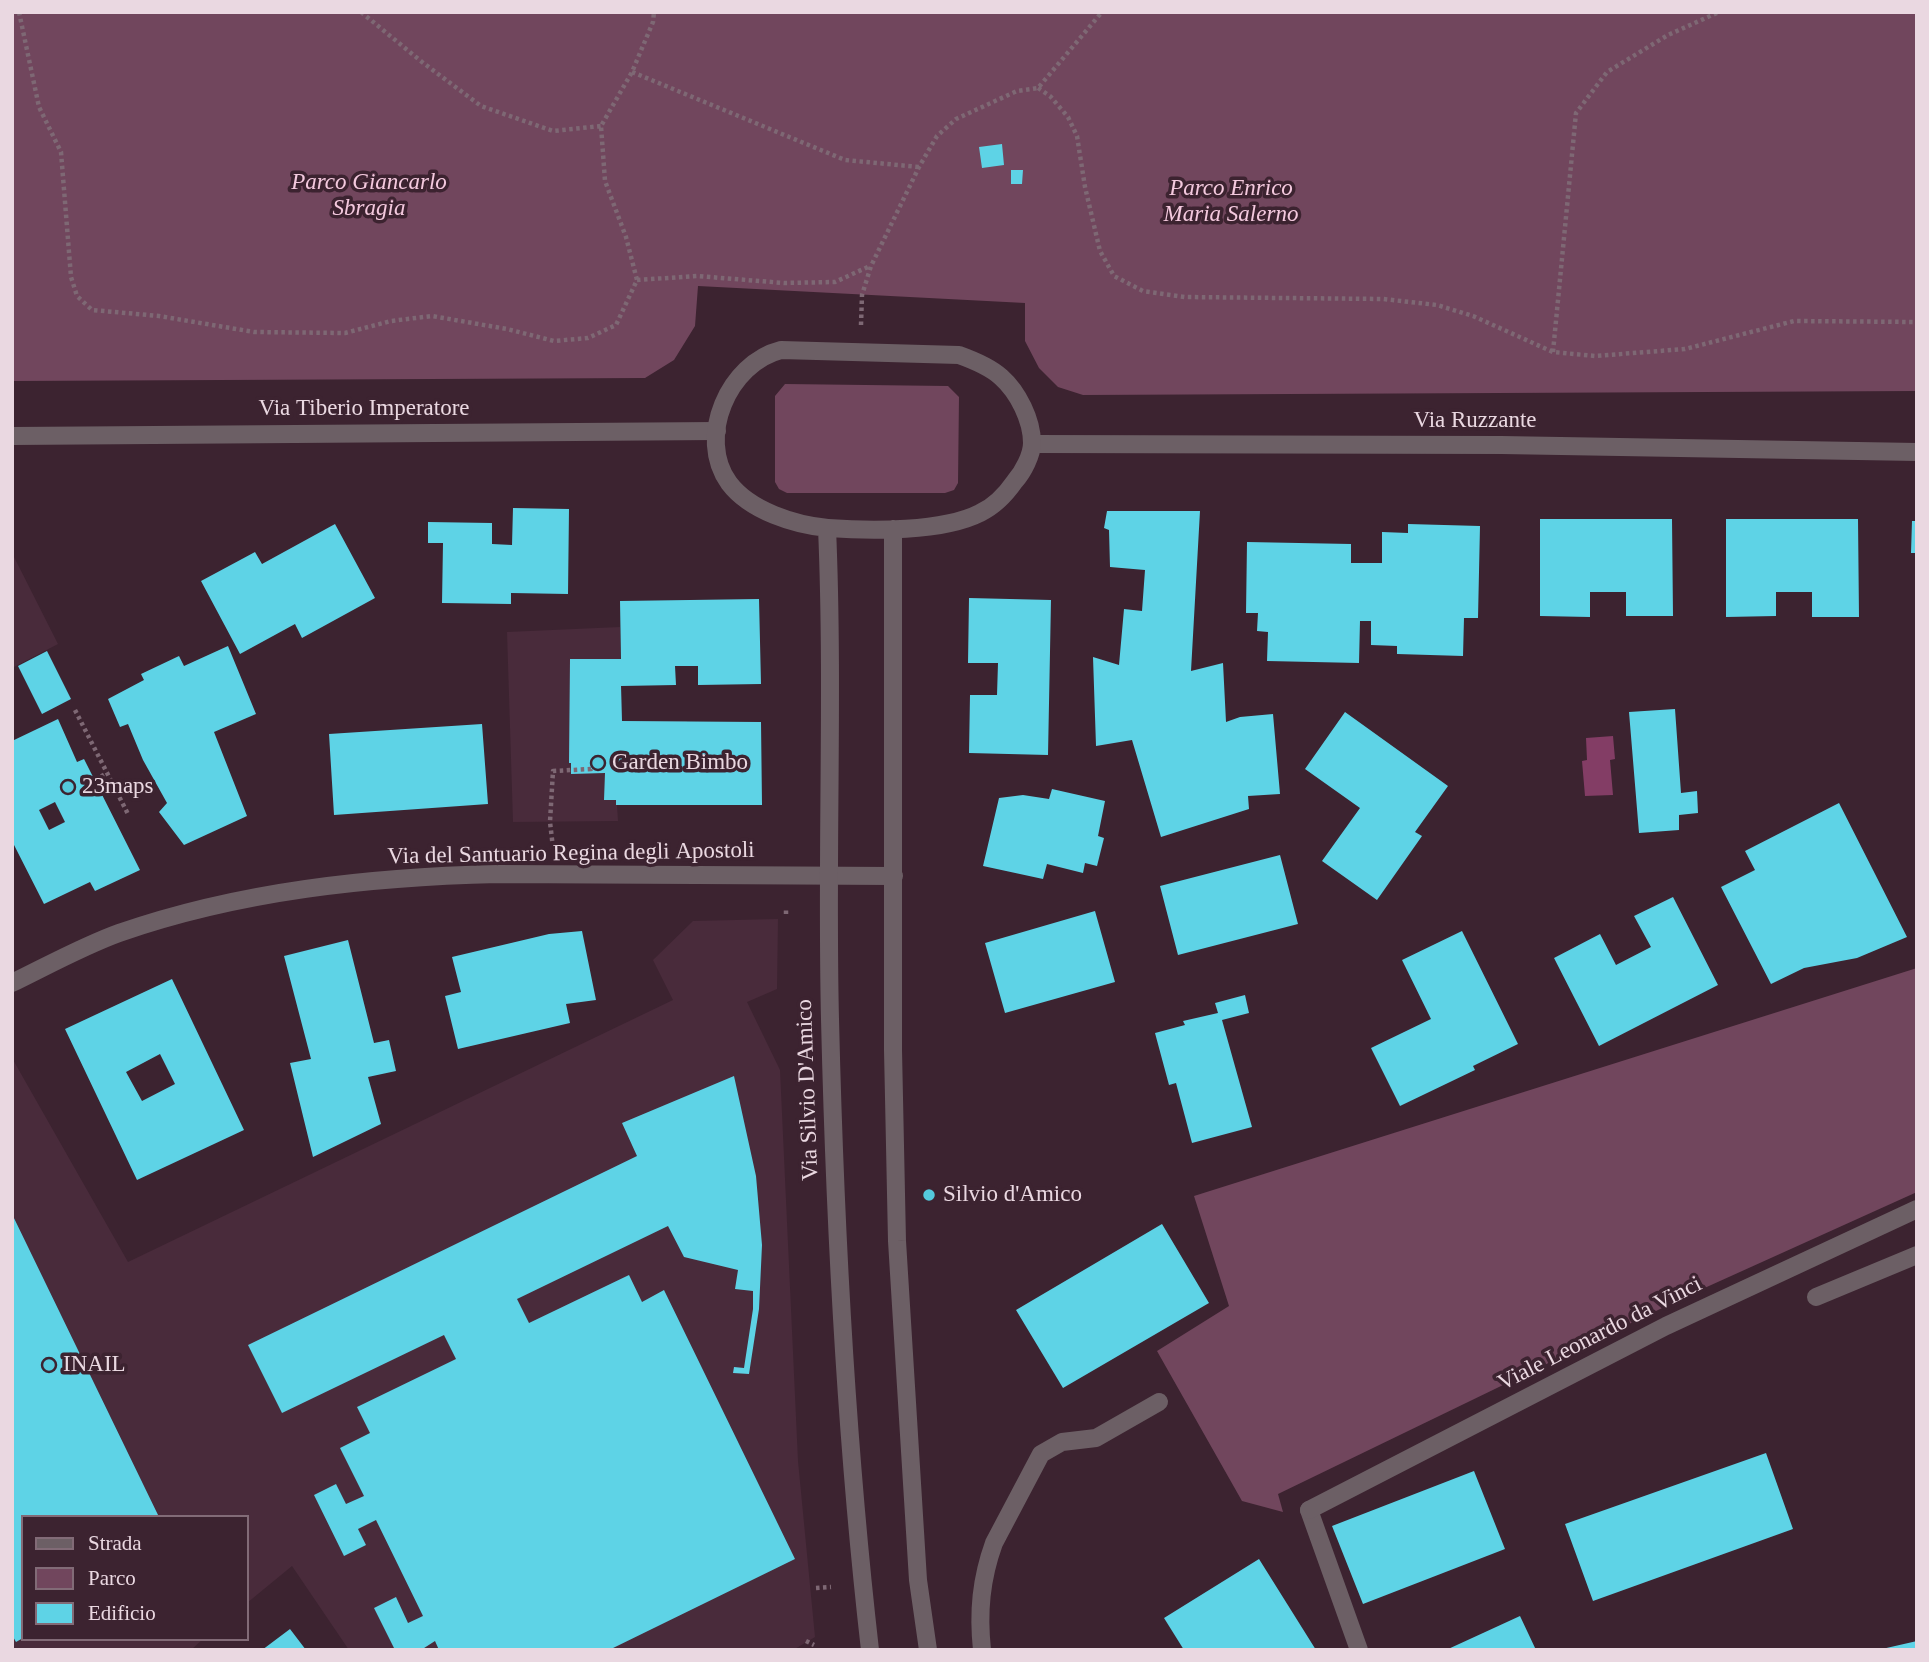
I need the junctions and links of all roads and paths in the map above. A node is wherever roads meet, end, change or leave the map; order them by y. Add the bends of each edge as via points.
1 (19, 12) edge
2 (361, 12) edge
3 (654, 12) edge
4 (1102, 12) edge
5 (1719, 12) edge
6 (632, 72) junction
7 (1038, 88) junction
8 (601, 126) junction
9 (919, 167) junction
10 (871, 266) junction
11 (637, 280) junction
12 (1917, 322) edge
13 (860, 352) junction
14 (1553, 352) junction
15 (717, 431) junction
16 (12, 436) edge
17 (1032, 444) junction
18 (1917, 452) edge
19 (827, 527) junction
20 (893, 529) junction
21 (75, 710) dead end
22 (594, 762) dead end
23 (107, 773) junction
24 (95, 780) dead end
25 (128, 814) dead end
26 (550, 822) dead end
27 (829, 876) junction
28 (894, 876) junction
29 (786, 907) dead end
30 (786, 914) dead end
31 (12, 983) edge
32 (1917, 1209) edge
33 (1917, 1255) edge
34 (1816, 1297) dead end
35 (1159, 1402) dead end
36 (831, 1587) dead end
37 (816, 1588) dead end
38 (806, 1641) dead end
39 (814, 1645) dead end
40 (870, 1650) edge
41 (928, 1650) edge
42 (982, 1650) edge
43 (1359, 1650) edge

1 - 11 path via 38,107 61,152 71,278 77,296 92,310 254,332 345,332 432,316 554,341 588,338 617,325
2 - 8 path via 481,106 553,131
3 - 6 path
4 - 7 path
5 - 14 path via 1668,35 1607,72 1576,113
6 - 8 path
6 - 9 path via 845,160
7 - 9 path via 1017,91 956,119 937,136
7 - 14 path via 1068,117 1077,136 1100,251 1114,276 1143,291 1185,297 1383,299 1437,305
8 - 11 path via 605,181
9 - 10 path
10 - 11 path via 835,282 697,276
10 - 13 path via 863,295
12 - 14 path via 1794,321 1685,349 1595,356
13 - 15 street via 781,350 767,354 742,371 730,388
13 - 17 street via 959,355 985,366 1014,391
15 - 16 street, Via Tiberio Imperatore
15 - 19 street via 722,468 742,497 792,521
17 - 18 street, Via Ruzzante
17 - 20 street via 1018,477 982,512 952,524
19 - 20 street
19 - 27 street, Via Silvio D'Amico
20 - 28 street
21 - 23 path
22 - 26 path via 591,769 553,771
23 - 24 path
23 - 25 path
27 - 28 street, Via del Santuario Regina degli Apostoli
27 - 31 street, Via del Santuario Regina degli Apostoli via 498,874 352,882 157,921 115,935
27 - 40 street, Via Silvio D'Amico via 840,1304
28 - 41 street via 897,1241 918,1580
29 - 30 path
32 - 43 street, Viale Leonardo da Vinci via 1667,1326 1308,1510
33 - 34 street
35 - 42 street via 1096,1438 1062,1442 1041,1454 988,1559 980,1606
36 - 37 path
38 - 39 path

